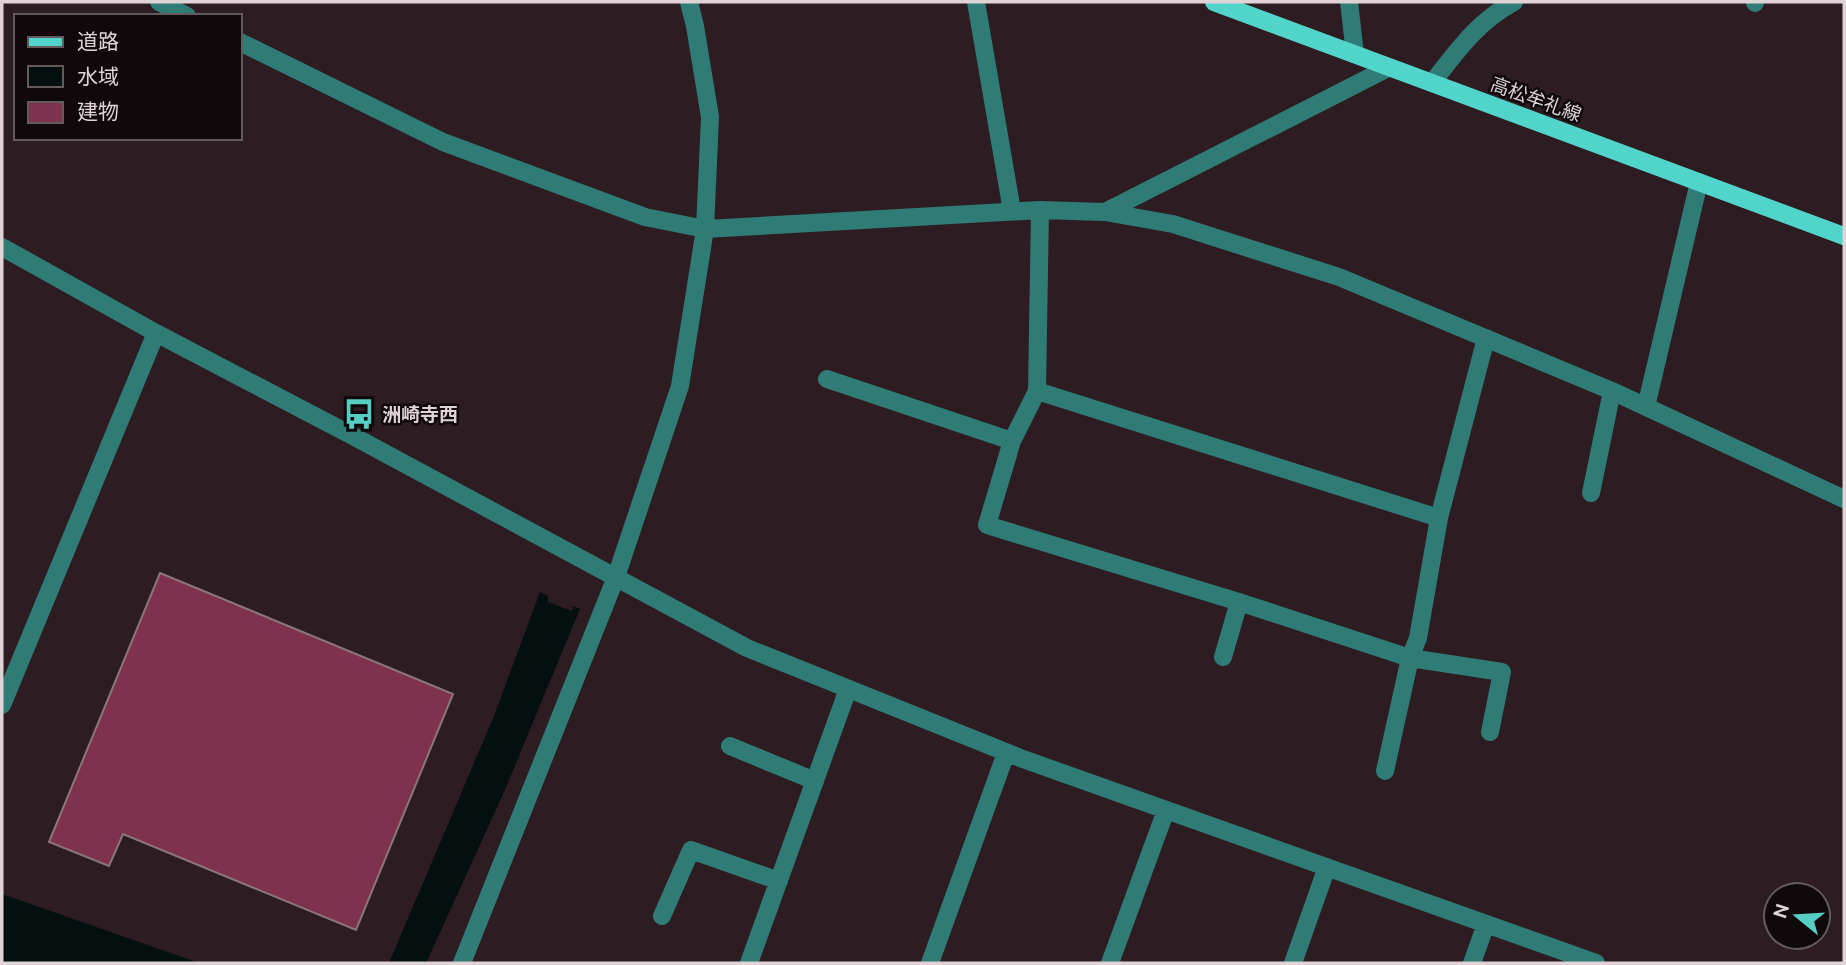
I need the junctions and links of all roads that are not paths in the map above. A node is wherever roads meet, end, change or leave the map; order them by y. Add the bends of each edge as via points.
1 (159, 2) edge
2 (689, 2) edge
3 (976, 2) edge
4 (1214, 2) edge
5 (1349, 2) edge
6 (1514, 2) edge
7 (183, 14) edge
8 (242, 43) edge
9 (1355, 54) junction
10 (1388, 68) junction
11 (1432, 83) junction
12 (1699, 182) junction
13 (1040, 210) junction
14 (1012, 211) junction
15 (1105, 212) junction
16 (705, 229) junction
17 (1844, 236) edge
18 (2, 247) edge
19 (156, 333) junction
20 (1486, 338) junction
21 (827, 379) dead end
22 (1038, 391) junction
23 (1612, 391) junction
24 (1646, 407) junction
25 (1012, 441) junction
26 (1591, 493) dead end
27 (1844, 499) edge
28 (1439, 518) junction
29 (616, 577) junction
30 (1239, 602) junction
31 (1223, 657) dead end
32 (1410, 658) junction
33 (848, 689) junction
34 (2, 705) edge
35 (1490, 732) dead end
36 (730, 746) dead end
37 (1006, 753) junction
38 (1385, 771) dead end
39 (815, 781) junction
40 (1166, 810) junction
41 (1327, 867) junction
42 (779, 881) junction
43 (662, 916) dead end
44 (1486, 924) junction
45 (462, 963) edge
46 (749, 963) edge
47 (930, 963) edge
48 (1110, 963) edge
49 (1293, 963) edge
50 (1472, 963) edge
51 (1596, 963) edge

1 - 7 street
2 - 16 street via 710,117
3 - 14 street
4 - 9 main road, 高松牟礼線
5 - 9 street
6 - 11 street via 1493,13
8 - 16 street via 443,142 645,218
9 - 10 main road, 高松牟礼線
10 - 11 main road, 高松牟礼線
10 - 15 street
11 - 12 main road, 高松牟礼線
12 - 17 main road, 高松牟礼線
12 - 24 street
13 - 14 street
13 - 15 street
13 - 22 street
14 - 16 street
15 - 20 street via 1173,224 1339,278
16 - 29 street via 680,386
18 - 19 street
19 - 29 street
19 - 34 street
20 - 23 street
20 - 28 street
21 - 25 street
22 - 25 street
22 - 28 street
23 - 24 street
23 - 26 street
24 - 27 street
25 - 30 street via 987,525
28 - 32 street via 1418,638
29 - 33 street via 747,648
29 - 45 street
30 - 31 street
30 - 32 street
32 - 35 street via 1502,672
32 - 38 street
33 - 37 street
33 - 39 street
36 - 39 street
37 - 40 street
37 - 47 street
39 - 42 street
40 - 41 street
40 - 48 street
41 - 44 street
41 - 49 street
42 - 43 street via 691,850
42 - 46 street
44 - 50 street
44 - 51 street

